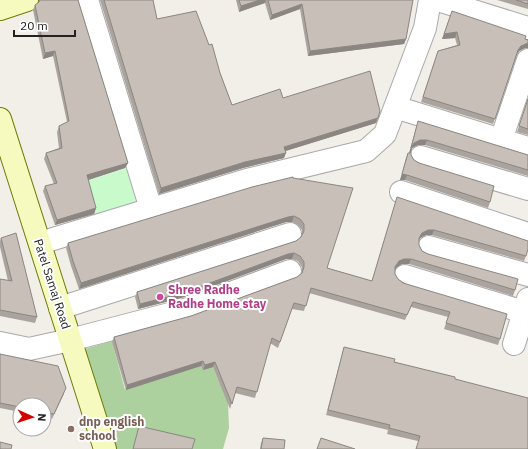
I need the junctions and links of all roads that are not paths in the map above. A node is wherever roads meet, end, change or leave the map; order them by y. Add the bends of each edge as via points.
1 (26, 0) edge
2 (87, 0) edge
3 (430, 0) edge
4 (438, 0) edge
5 (0, 9) edge
6 (528, 28) edge
7 (528, 60) edge
8 (395, 107) junction
9 (0, 119) edge
10 (501, 140) junction
11 (528, 148) edge
12 (421, 157) dead end
13 (528, 189) edge
14 (401, 192) dead end
15 (152, 209) junction
16 (290, 234) dead end
17 (528, 234) edge
18 (40, 244) junction
19 (430, 247) dead end
20 (290, 271) dead end
21 (528, 275) edge
22 (406, 276) dead end
23 (526, 305) edge
24 (60, 308) junction
25 (70, 340) junction
26 (0, 343) edge
27 (514, 344) dead end
28 (105, 449) edge

1 - 5 street
2 - 15 street
3 - 8 street via 425,28
4 - 6 street
7 - 10 street
8 - 10 street
8 - 15 street via 385,134 366,151 247,180
9 - 18 street, Patel Samaj Road
10 - 11 street
12 - 13 street
14 - 17 street
15 - 18 street
16 - 24 street
18 - 24 street, Patel Samaj Road
19 - 21 street
20 - 25 street via 185,310
22 - 23 street
23 - 27 street
24 - 25 street, Patel Samaj Road
25 - 26 street via 29,350
25 - 28 street, Patel Samaj Road

